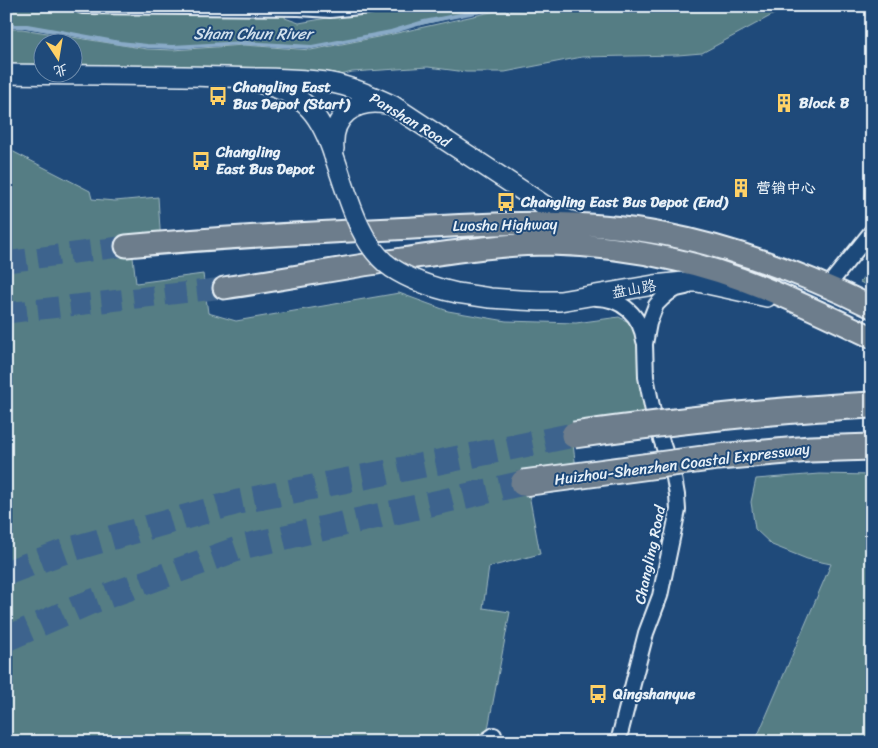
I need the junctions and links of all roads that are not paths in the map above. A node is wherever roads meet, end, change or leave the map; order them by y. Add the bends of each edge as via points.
1 (82, 6) edge
2 (370, 6) edge
3 (6, 74) edge
4 (225, 77) junction
5 (392, 105) junction
6 (334, 156) junction
7 (584, 224) junction
8 (872, 231) edge
9 (126, 246) tunnel mouth
10 (707, 284) junction
11 (827, 287) junction
12 (224, 288) tunnel mouth
13 (570, 299) junction
14 (872, 307) edge
15 (809, 308) junction
16 (872, 337) edge
17 (644, 344) junction
18 (872, 405) edge
19 (574, 435) tunnel mouth
20 (872, 447) edge
21 (523, 483) tunnel mouth
22 (618, 742) edge

1 - 2 street via 330,10
3 - 4 main road, Panshan Road
4 - 5 main road, Panshan Road via 331,83
4 - 6 main road via 268,85 298,98 316,116
5 - 6 main road via 367,104 350,110 334,131
5 - 7 main road, Panshan Road via 559,215
6 - 13 main road, 盘山路, bridge via 357,220 378,256 390,267 438,288 490,298
7 - 9 main road, Luosha Highway via 493,223
7 - 11 main road, Luosha Highway via 695,241 785,269
8 - 11 street
10 - 13 main road, 盘山路 via 674,282
10 - 15 main road, 盘山路
10 - 17 street via 677,289 662,299 652,314
11 - 14 main road, Luosha Highway
12 - 15 main road, Luosha Highway via 462,250 547,244 634,251 677,260 741,279
13 - 17 street via 602,298 626,307 637,320
15 - 16 main road, Luosha Highway
17 - 22 street, Changling Road via 654,421 674,478 678,510 660,596 646,632
18 - 19 highway, bridge via 805,409
20 - 21 highway, Huizhou-Shenzhen Coastal Expressway, bridge via 718,457

